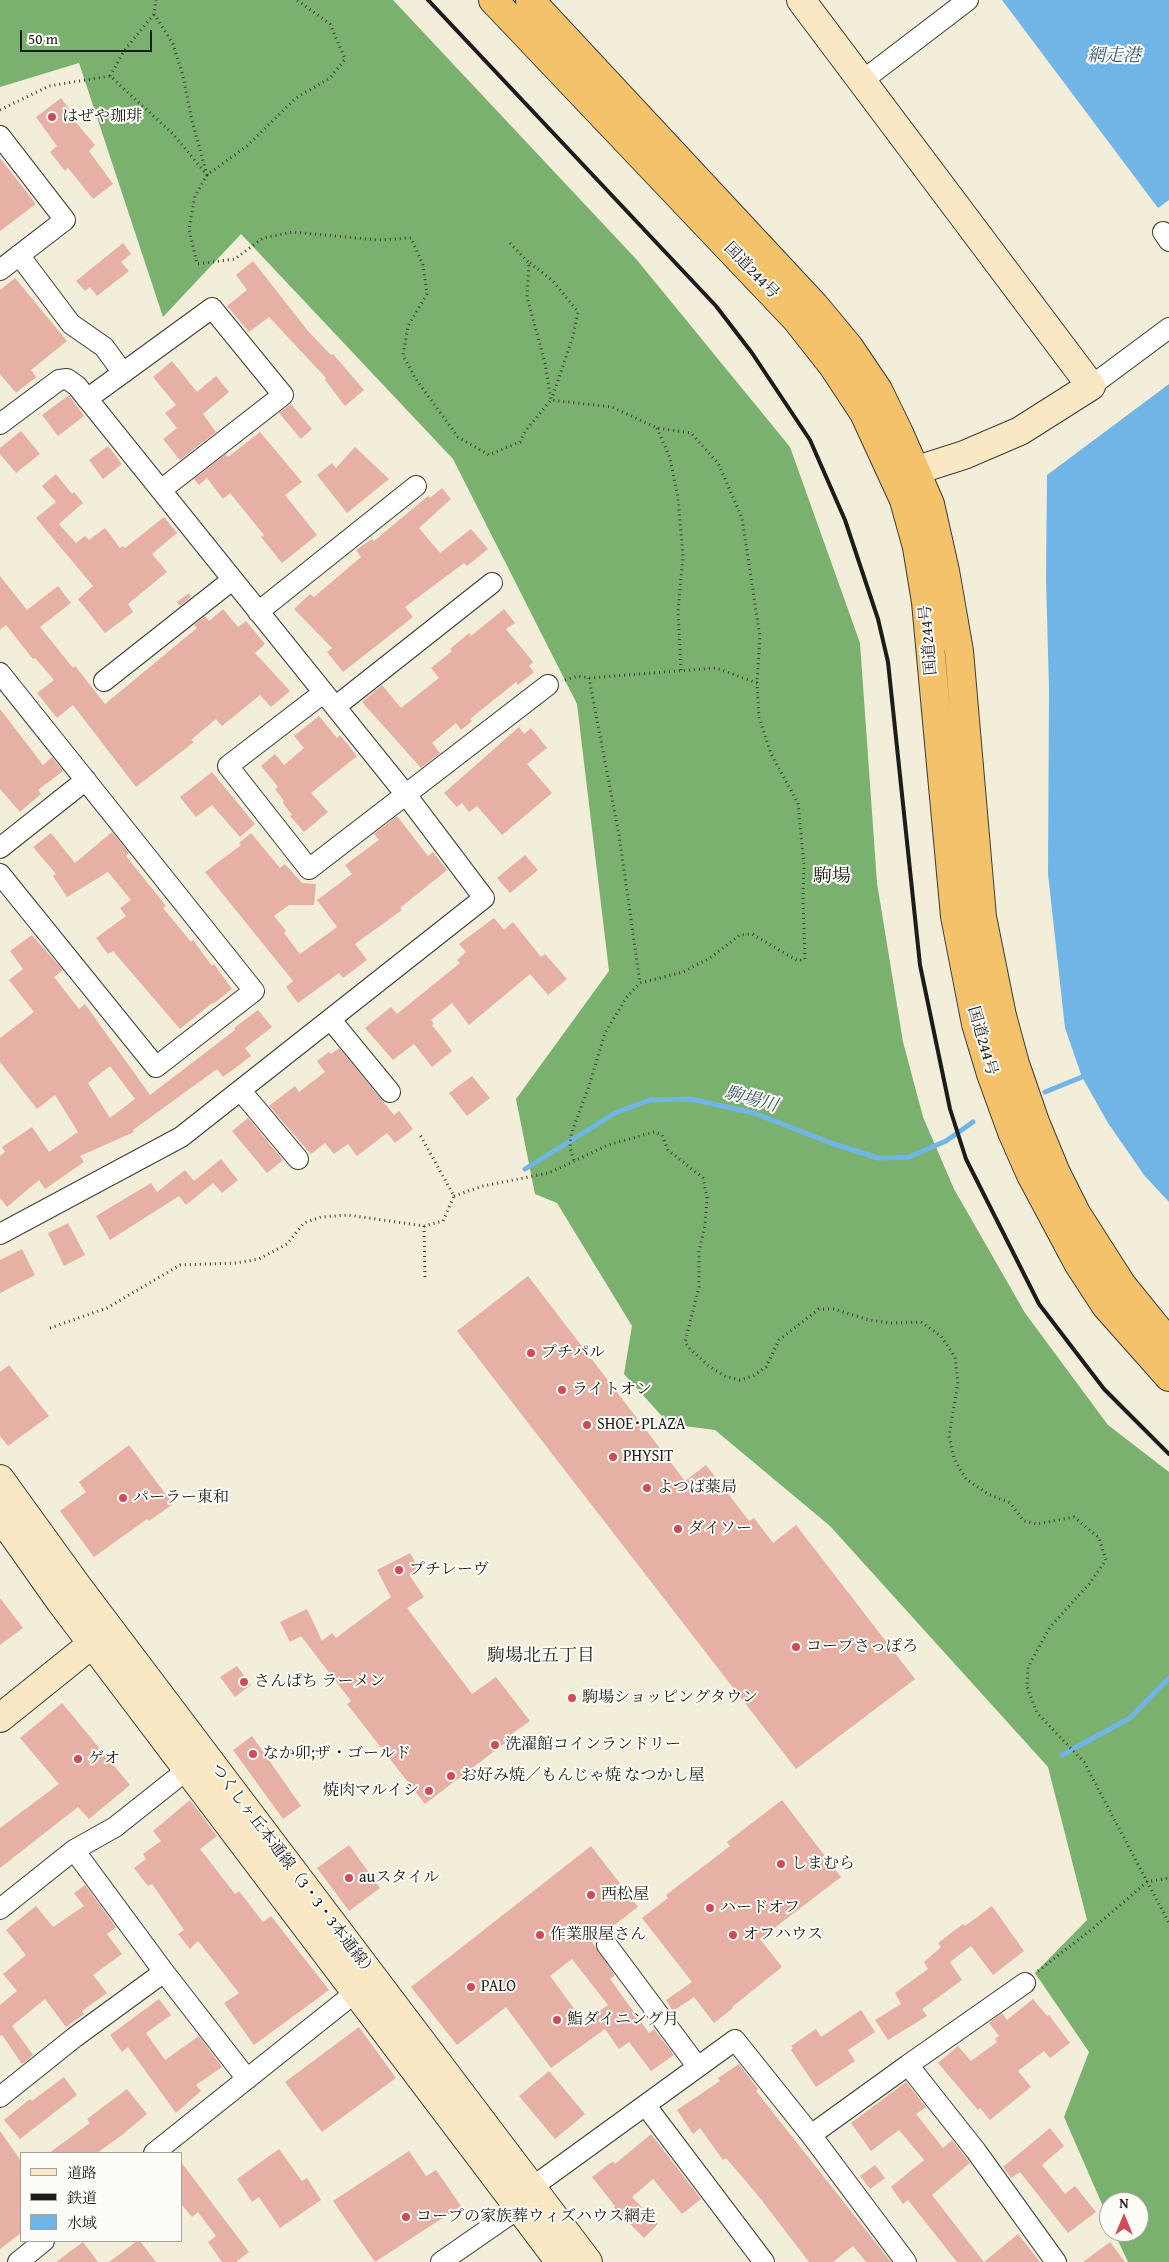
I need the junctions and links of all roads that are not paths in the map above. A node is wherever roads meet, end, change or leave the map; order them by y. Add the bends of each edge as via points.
1 (493, 0) edge
2 (530, 0) edge
3 (801, 0) edge
4 (968, 0) edge
5 (862, 81) junction
6 (0, 136) edge
7 (19, 255) junction
8 (0, 270) edge
9 (1169, 328) edge
10 (124, 373) junction
11 (1091, 386) junction
12 (87, 399) junction
13 (0, 424) edge
14 (917, 470) junction
15 (416, 486) dead end
16 (161, 490) junction
17 (232, 580) junction
18 (492, 583) dead end
19 (258, 612) junction
20 (0, 673) edge
21 (104, 682) dead end
22 (548, 685) road end
23 (329, 700) junction
24 (86, 780) junction
25 (407, 796) junction
26 (0, 848) edge
27 (0, 874) edge
28 (331, 1020) junction
29 (241, 1092) junction
30 (390, 1092) dead end
31 (298, 1159) dead end
32 (0, 1234) edge
33 (1169, 1343) edge
34 (1169, 1377) edge
35 (0, 1479) edge
36 (7, 1518) edge
37 (102, 1636) junction
38 (0, 1718) edge
39 (195, 1760) junction
40 (74, 1850) junction
41 (0, 1909) edge
42 (606, 1945) dead end
43 (164, 1972) junction
44 (1025, 1983) road end
45 (365, 1985) junction
46 (908, 2065) junction
47 (697, 2066) junction
48 (247, 2079) junction
49 (0, 2097) edge
50 (646, 2106) junction
51 (811, 2135) junction
52 (155, 2152) edge
53 (525, 2198) junction
54 (43, 2242) edge
55 (18, 2262) edge
56 (442, 2262) edge
57 (560, 2262) edge
58 (588, 2262) edge
59 (764, 2262) edge
60 (906, 2262) edge
61 (1056, 2262) edge

1 - 34 highway, 国道244号 via 796,319 864,413 904,500 917,548 926,602 955,916 976,1024 991,1074 1031,1175 1078,1263 1106,1306
2 - 14 highway, 国道244号 via 816,306 878,390
3 - 5 street
4 - 5 street
5 - 11 street
6 - 7 street via 64,220
7 - 8 street
7 - 10 street via 71,324 104,347
9 - 11 street
10 - 12 street
10 - 16 street via 212,308 283,395
11 - 14 street via 1020,430 964,455
12 - 13 street via 70,380 59,380
12 - 16 street
14 - 33 highway, 国道244号 via 930,504 959,651 982,917 1012,1054 1035,1122 1076,1212 1122,1284
15 - 19 street
16 - 17 street
17 - 19 street
17 - 21 street
18 - 23 street
19 - 23 street
20 - 24 street
22 - 25 street
23 - 25 street
23 - 25 street via 228,766 309,869
24 - 26 street
24 - 27 street via 254,991 156,1067
25 - 28 street via 484,898
28 - 29 street
28 - 30 street
29 - 31 street
29 - 32 street via 181,1137
35 - 36 street, つくしヶ丘本通線（3・3・3本通線）
36 - 37 street, つくしヶ丘本通線（3・3・3本通線）
37 - 38 street
37 - 39 street, つくしヶ丘本通線（3・3・3本通線）
39 - 40 street via 115,1827
39 - 45 street, つくしヶ丘本通線（3・3・3本通線）
40 - 41 street
40 - 43 street
42 - 47 street
43 - 48 street
43 - 49 street
44 - 46 street
45 - 48 street
45 - 53 street, つくしヶ丘本通線（3・3・3本通線）
46 - 51 street
46 - 61 street
47 - 50 street
47 - 51 street via 735,2040
48 - 52 street
50 - 53 street
50 - 59 street
51 - 60 street
53 - 56 street
53 - 57 street, つくしヶ丘本通線（3・3・3本通線）
53 - 58 street, つくしヶ丘本通線（3・3・3本通線）
54 - 55 street

